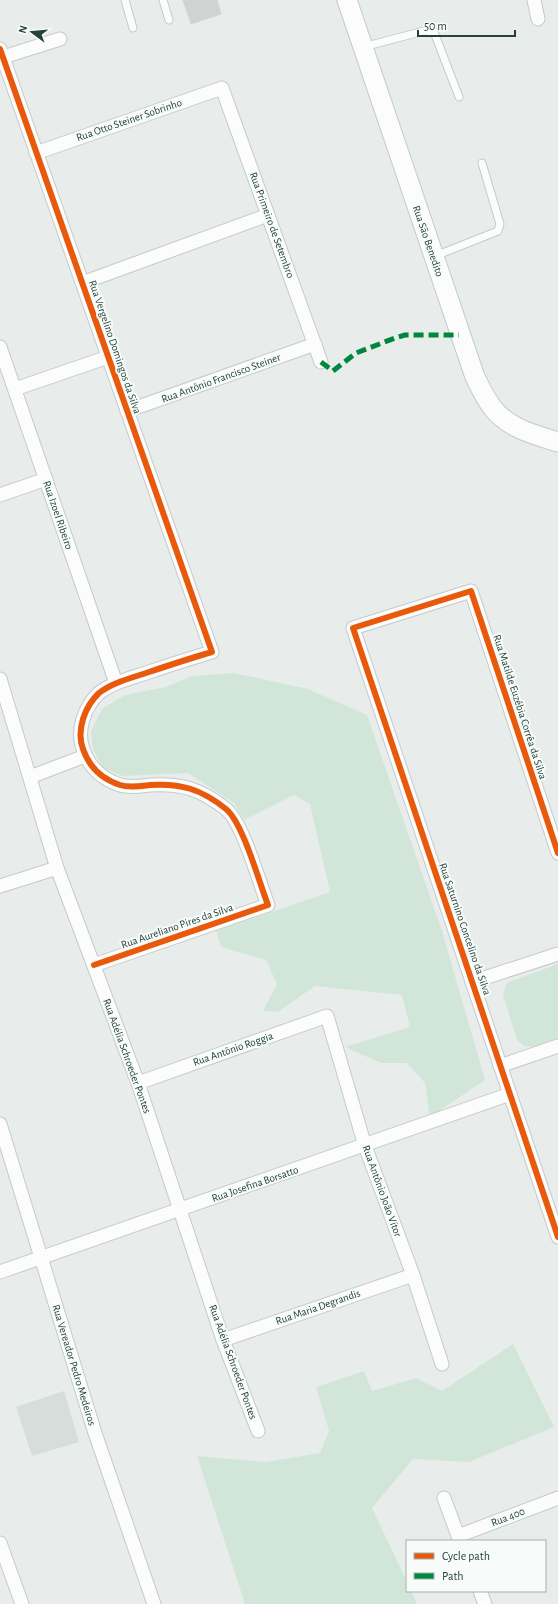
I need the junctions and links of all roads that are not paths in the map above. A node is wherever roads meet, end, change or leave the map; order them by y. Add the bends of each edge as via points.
1 (125, 0) edge
2 (163, 0) edge
3 (347, 0) edge
4 (534, 0) edge
5 (538, 19) dead end
6 (169, 20) dead end
7 (133, 28) dead end
8 (60, 39) dead end
9 (362, 47) junction
10 (1, 54) edge
11 (222, 88) joint
12 (459, 97) dead end
13 (36, 153) junction
14 (482, 164) dead end
15 (268, 215) junction
16 (433, 256) junction
17 (82, 283) junction
18 (315, 344) junction
19 (0, 347) edge
20 (108, 357) junction
21 (321, 362) dead end
22 (15, 389) junction
23 (127, 411) junction
24 (558, 442) edge
25 (46, 479) junction
26 (0, 495) edge
27 (471, 590) joint
28 (0, 679) edge
29 (116, 683) junction
30 (85, 756) junction
31 (30, 777) junction
32 (558, 853) edge
33 (57, 868) junction
34 (0, 886) edge
35 (558, 954) edge
36 (94, 965) junction
37 (472, 982) junction
38 (327, 1016) joint
39 (558, 1046) edge
40 (500, 1066) junction
41 (138, 1083) junction
42 (510, 1094) junction
43 (0, 1124) edge
44 (365, 1146) junction
45 (180, 1210) junction
46 (558, 1237) edge
47 (41, 1258) junction
48 (0, 1272) edge
49 (413, 1275) junction
50 (223, 1340) junction
51 (442, 1364) dead end
52 (258, 1431) dead end
53 (444, 1498) dead end
54 (558, 1498) edge
55 (459, 1538) edge
56 (0, 1543) edge
57 (480, 1592) edge
58 (22, 1604) edge
59 (154, 1604) edge
60 (485, 1604) edge

1 - 7 lane
2 - 6 lane
3 - 9 street, Rua São Benedito
4 - 5 street
8 - 10 street
9 - 12 lane via 424,31 434,32
9 - 16 street, Rua São Benedito
10 - 13 street, Rua Vergelino Domingos da Silva
11 - 13 street, Rua Otto Steiner Sobrinho
11 - 15 street, Rua Primeiro de Setembro
13 - 17 street, Rua Vergelino Domingos da Silva
14 - 16 lane via 500,224 498,231
15 - 17 street
15 - 18 street, Rua Primeiro de Setembro
16 - 24 street, Rua São Benedito via 475,377 492,408 518,428
17 - 20 street, Rua Vergelino Domingos da Silva
18 - 21 street, Rua Primeiro de Setembro
18 - 23 street, Rua Antônio Francisco Steiner
19 - 22 street, Rua Izoel Ribeiro
20 - 22 street
20 - 23 street, Rua Vergelino Domingos da Silva
22 - 25 street, Rua Izoel Ribeiro
23 - 29 street, Rua Vergelino Domingos da Silva via 212,652
25 - 26 street
25 - 29 street, Rua Izoel Ribeiro
27 - 32 street, Rua Matilde Euzébia Corrêa da Silva
27 - 37 street, Rua Saturnino Concelino da Silva via 353,628
28 - 31 street, Rua Adélia Schroeder Pontes
29 - 30 street via 99,693 86,710 81,737
30 - 31 street
30 - 36 street, Rua Aureliano Pires da Silva via 101,776 122,786 183,785 197,790 225,808 240,830 268,905
31 - 33 street, Rua Adélia Schroeder Pontes
33 - 34 street
33 - 36 street, Rua Adélia Schroeder Pontes
35 - 37 street
36 - 41 street, Rua Adélia Schroeder Pontes
37 - 40 street, Rua Saturnino Concelino da Silva
38 - 41 street, Rua Antônio Roggia
38 - 44 street, Rua Antônio João Vítor
39 - 40 street
40 - 42 street, Rua Saturnino Concelino da Silva
41 - 45 street, Rua Adélia Schroeder Pontes
42 - 44 street, Rua Josefina Borsatto
42 - 46 street, Rua Saturnino Concelino da Silva
43 - 47 street, Rua Vereador Pedro Medeiros
44 - 45 street, Rua Josefina Borsatto
44 - 49 street, Rua Antônio João Vítor
45 - 47 street, Rua Josefina Borsatto
45 - 50 street, Rua Adélia Schroeder Pontes
47 - 48 street, Rua Josefina Borsatto
47 - 59 street, Rua Vereador Pedro Medeiros via 95,1433
49 - 50 street, Rua Maria Degrandis
49 - 51 street, Rua Antônio João Vítor
50 - 52 street, Rua Adélia Schroeder Pontes
53 - 55 street
54 - 55 street, Rua 400
56 - 58 street
57 - 60 street

